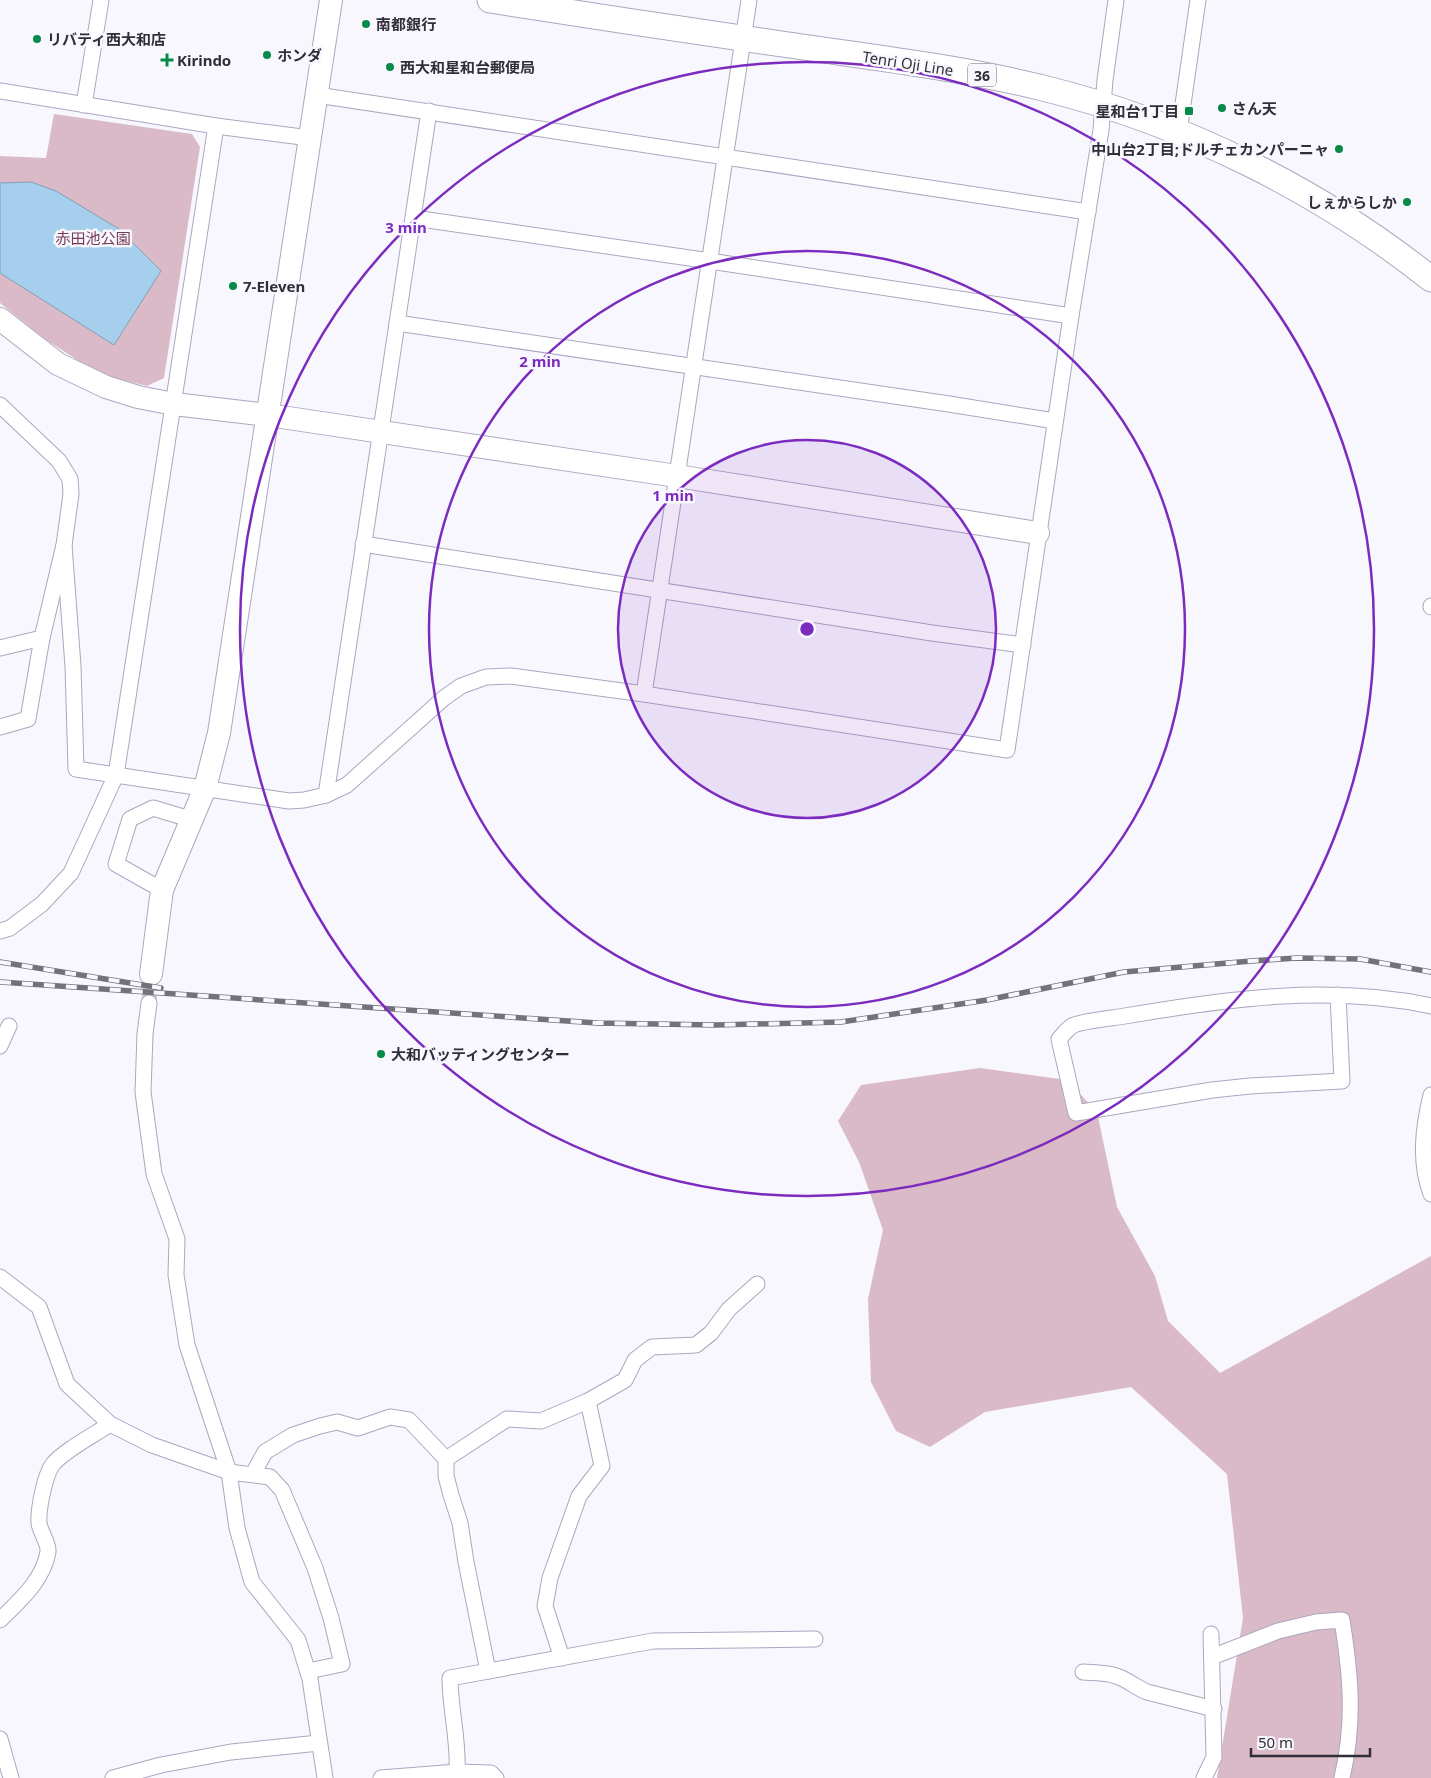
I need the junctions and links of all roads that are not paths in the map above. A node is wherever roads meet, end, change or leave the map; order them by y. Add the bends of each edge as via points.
1 (101, 0) edge
2 (331, 0) edge
3 (490, 0) edge
4 (749, 0) edge
5 (1116, 0) edge
6 (1198, 0) edge
7 (743, 38) junction
8 (0, 91) edge
9 (317, 95) junction
10 (84, 105) junction
11 (1104, 106) junction
12 (429, 111) junction
13 (216, 126) junction
14 (1179, 132) junction
15 (310, 138) junction
16 (725, 157) junction
17 (1088, 212) junction
18 (414, 218) junction
19 (710, 261) junction
20 (1431, 279) edge
21 (1071, 316) junction
22 (0, 318) edge
23 (397, 323) junction
24 (694, 366) junction
25 (174, 404) junction
26 (0, 405) edge
27 (268, 416) junction
28 (1056, 421) junction
29 (379, 432) junction
30 (678, 476) junction
31 (1038, 533) junction
32 (363, 544) junction
33 (64, 546) junction
34 (659, 590) junction
35 (42, 638) junction
36 (1023, 645) junction
37 (0, 648) edge
38 (644, 694) junction
39 (0, 727) edge
40 (116, 775) junction
41 (205, 788) junction
42 (326, 795) junction
43 (193, 820) junction
44 (162, 890) junction
45 (0, 931) edge
46 (151, 974) tunnel mouth
47 (1338, 995) junction
48 (149, 1003) tunnel mouth
49 (1431, 1006) edge
50 (9, 1026) dead end
51 (0, 1046) edge
52 (1431, 1095) edge
53 (1431, 1194) edge
54 (0, 1278) edge
55 (756, 1284) dead end
56 (588, 1401) junction
57 (110, 1424) junction
58 (446, 1458) junction
59 (229, 1472) junction
60 (253, 1474) junction
61 (0, 1620) edge
62 (1211, 1634) dead end
63 (815, 1639) dead end
64 (1212, 1657) junction
65 (562, 1658) junction
66 (308, 1670) junction
67 (488, 1671) junction
68 (1083, 1672) dead end
69 (1214, 1709) junction
70 (0, 1739) edge
71 (319, 1742) junction
72 (457, 1772) junction
73 (12, 1778) edge
74 (113, 1778) edge
75 (325, 1778) edge
76 (382, 1778) edge
77 (496, 1778) edge
78 (1204, 1778) edge
79 (1342, 1778) edge

1 - 10 street
2 - 9 street
3 - 7 main road, Tenri Oji Line / 36
4 - 7 street
5 - 11 street
6 - 14 street
7 - 11 main road, Tenri Oji Line / 36 via 988,76 1045,88
7 - 16 street
8 - 10 street
9 - 12 street
9 - 15 street
10 - 13 street
11 - 14 main road, Tenri Oji Line / 36
11 - 17 street
12 - 16 street
12 - 18 street
13 - 15 street
13 - 25 street
14 - 20 main road, Tenri Oji Line / 36 via 1218,148 1315,200
15 - 27 street
16 - 17 street
16 - 19 street
17 - 21 street
18 - 19 street
18 - 23 street
19 - 21 street
19 - 24 street
21 - 28 street
22 - 25 street via 46,356 88,380 138,397
23 - 24 street
23 - 29 street
24 - 28 street
24 - 30 street
25 - 27 street
25 - 40 street
26 - 33 street via 59,461 70,479
27 - 29 street
27 - 41 street via 219,733
28 - 31 street
29 - 30 street
29 - 32 street
30 - 31 street
30 - 34 street
31 - 36 street
32 - 34 street
32 - 42 street
33 - 35 street
33 - 40 street via 73,666 76,769
34 - 36 street
34 - 38 street
35 - 37 street
35 - 39 street via 28,719
36 - 38 street via 1007,750
38 - 42 street via 511,676 486,677 461,686 444,698 347,785
40 - 41 street
40 - 45 street via 71,873 42,904 10,928
41 - 42 street via 289,801
41 - 43 street
43 - 44 street
43 - 44 street via 153,808 130,819 116,864
44 - 46 street
47 - 47 street via 1226,1000 1073,1025 1059,1039 1076,1113 1212,1090 1342,1081
47 - 49 street via 1372,996
48 - 59 street via 144,1092 154,1174 177,1239 176,1275 187,1346
50 - 51 street
52 - 53 street via 1423,1157
54 - 57 street via 39,1307 67,1384
55 - 56 street via 696,1345 652,1347 635,1360 625,1380
56 - 58 street via 541,1421 507,1419
56 - 65 street via 602,1466 578,1496 550,1578 545,1606
57 - 59 street via 152,1445
57 - 61 street via 52,1465 40,1508 39,1524 48,1550 41,1573 27,1593
58 - 60 street via 409,1420 390,1417 358,1428 338,1422 293,1436 265,1452
58 - 67 street via 446,1476 460,1523
59 - 60 street
59 - 66 street via 237,1528 252,1582 298,1640
60 - 66 street via 270,1477 282,1490 315,1568 331,1618 342,1664
62 - 64 street
63 - 65 street via 653,1641
64 - 69 street
64 - 79 street via 1288,1628 1342,1620 1351,1688 1349,1750
65 - 67 street
66 - 71 street
67 - 72 street via 450,1678
68 - 69 street via 1108,1673 1147,1692
69 - 78 street via 1214,1757
70 - 73 street
71 - 74 street via 222,1754 160,1765
71 - 75 street
72 - 76 street
72 - 77 street via 491,1773

